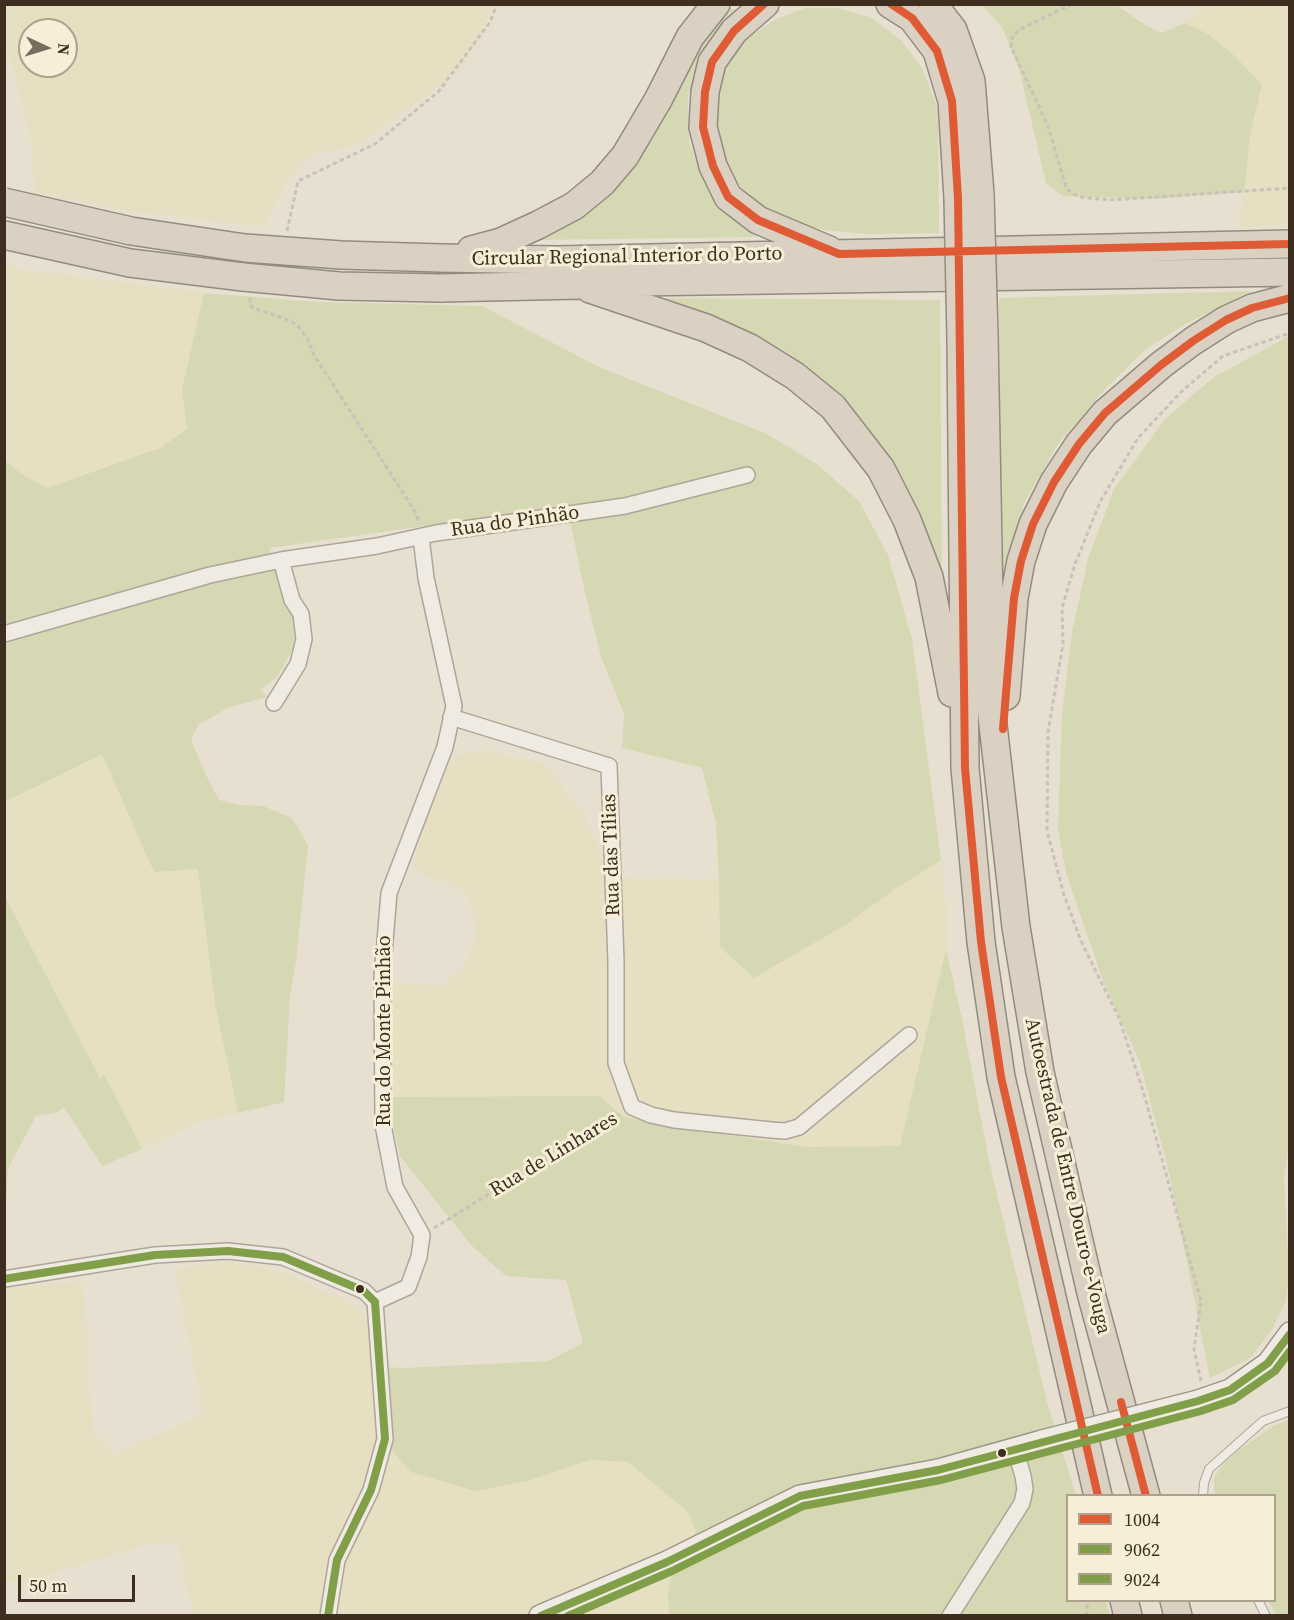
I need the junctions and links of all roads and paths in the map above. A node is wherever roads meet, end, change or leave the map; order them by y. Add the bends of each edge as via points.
1 (716, 4) edge
2 (765, 4) edge
3 (890, 4) edge
4 (933, 4) edge
5 (1072, 4) edge
6 (1290, 188) edge
7 (969, 196) junction
8 (4, 202) edge
9 (4, 235) edge
10 (1290, 244) edge
11 (838, 254) junction
12 (441, 258) junction
13 (1290, 272) edge
14 (580, 285) junction
15 (1290, 298) edge
16 (1290, 333) edge
17 (972, 338) junction
18 (747, 475) dead end
19 (421, 537) junction
20 (281, 560) junction
21 (4, 634) edge
22 (274, 703) dead end
23 (451, 717) junction
24 (965, 768) junction
25 (999, 781) junction
26 (909, 1035) dead end
27 (632, 1107) junction
28 (422, 1235) junction
29 (4, 1279) edge
30 (375, 1302) junction
31 (1290, 1332) edge
32 (1201, 1400) junction
33 (1290, 1411) edge
34 (1015, 1449) junction
35 (1098, 1494) edge
36 (1145, 1494) edge
37 (1203, 1494) edge
38 (1259, 1602) edge
39 (328, 1616) edge
40 (540, 1616) edge
41 (950, 1616) edge
42 (1266, 1616) edge

1 - 12 highway via 690,37 625,156 602,183 574,206 501,242
2 - 11 highway via 734,31 712,62 703,127 713,166 728,197 758,220
3 - 7 highway via 912,18 936,51 952,101
4 - 7 highway via 953,30 971,81
5 - 6 path via 1019,30 1013,35 1011,47 1048,126 1071,193 1109,200
7 - 17 highway, bridge
8 - 12 highway, Circular Regional Interior do Porto, bridge via 131,231 245,248
9 - 14 highway, Circular Regional Interior do Porto, bridge via 130,263 339,286
10 - 11 highway, Circular Regional Interior do Porto
11 - 12 highway, Circular Regional Interior do Porto via 558,260
13 - 14 highway, Circular Regional Interior do Porto
14 - 24 highway via 706,328 750,348 795,376 833,407 881,469 907,520 929,577
15 - 25 highway via 1226,320 1161,364 1105,413 1054,482 1033,524 1014,598
16 - 32 path via 1223,356 1181,392 1138,438 1100,502 1075,564 1062,608 1062,650 1047,732 1047,831 1064,895 1119,1018 1201,1301 1194,1350
17 - 24 highway
17 - 25 highway via 991,707
18 - 19 street, Rua do Pinhão via 625,506
19 - 20 street, Rua do Pinhão
19 - 23 street, Rua do Monte Pinhão via 454,706
20 - 21 street, Rua do Pinhão via 210,575
20 - 22 street via 292,600 301,614 304,639 298,664
23 - 27 street, Rua das Tílias via 609,766 616,1063
23 - 28 street, Rua do Monte Pinhão via 445,747 389,893 382,976 383,1125 394,1187
24 - 35 highway, Autoestrada de Entre Douro-e-Vouga via 981,942 1002,1077
25 - 36 highway, Autoestrada de Entre Douro-e-Vouga via 1016,927 1040,1071 1091,1293
26 - 27 street, Rua de Linhares via 799,1127 785,1131 674,1120
27 - 28 path, Rua de Linhares
28 - 30 street via 408,1287
29 - 30 street via 155,1255 228,1251 283,1257 364,1292
30 - 39 street via 385,1439 371,1490 338,1560
31 - 32 street via 1268,1363 1230,1390
32 - 34 street, bridge
33 - 37 lane via 1263,1421 1209,1469
34 - 40 street via 938,1470 800,1497 667,1562
34 - 41 street via 1025,1489 1022,1503
38 - 42 lane

